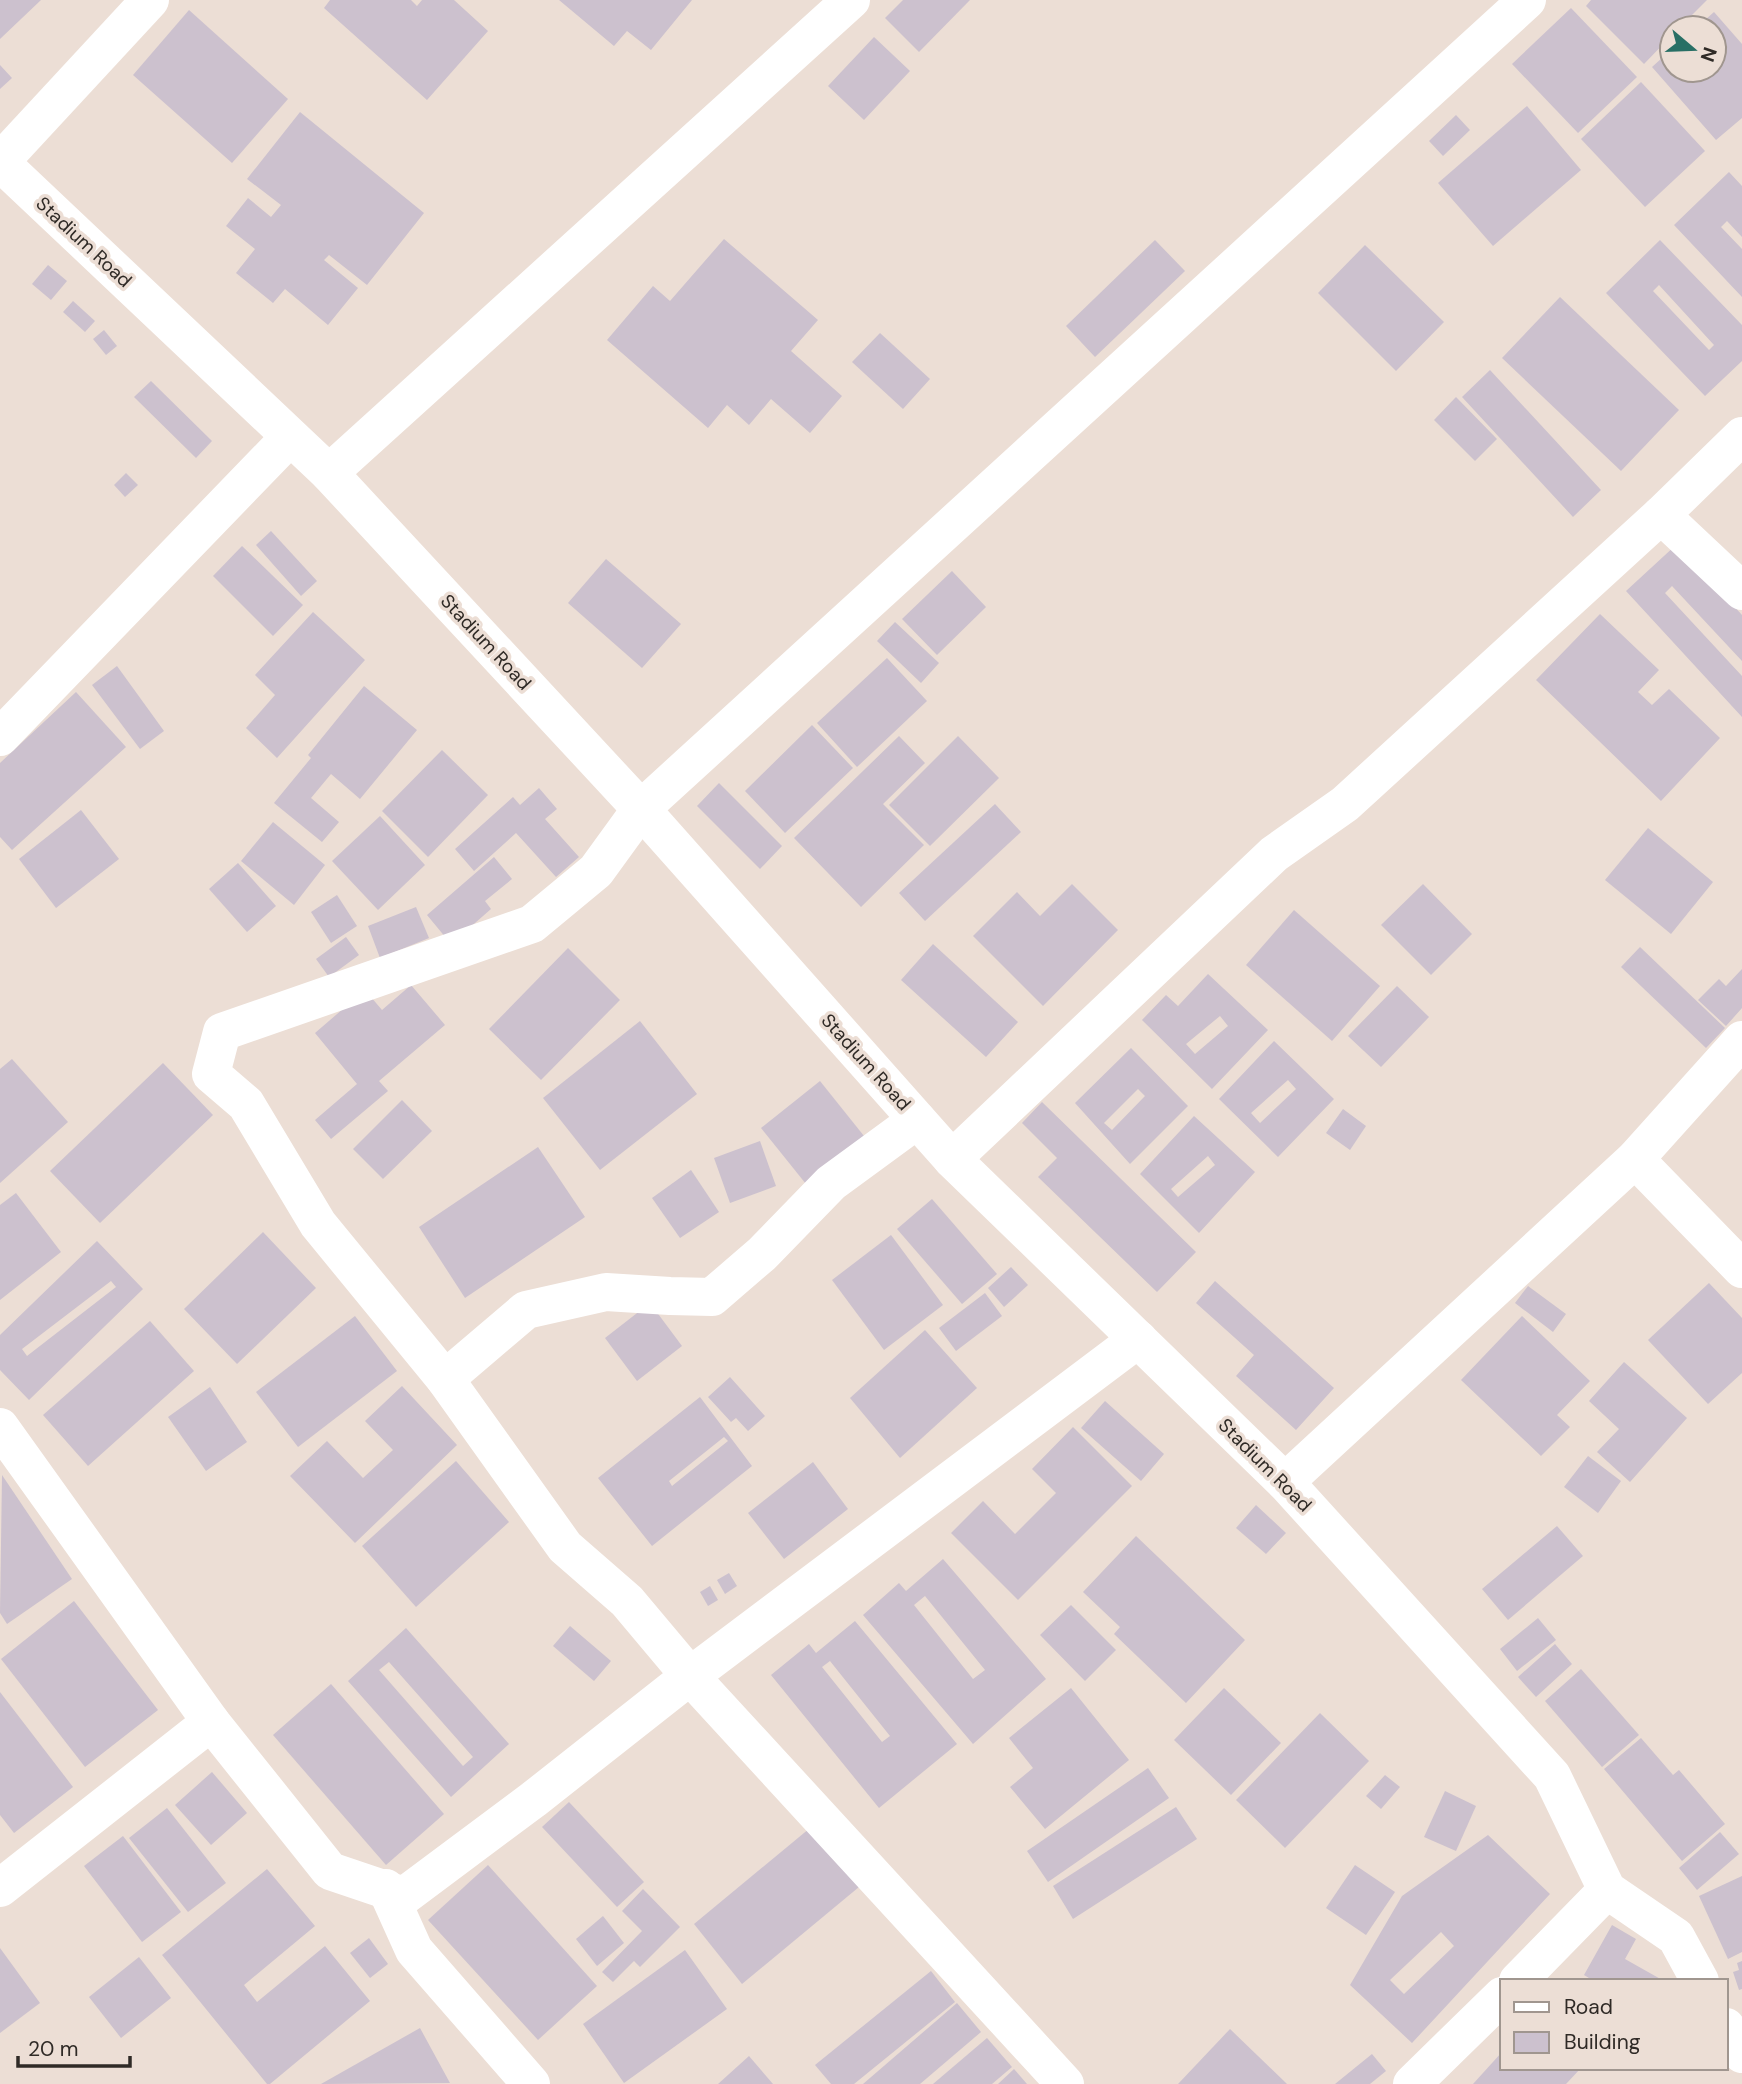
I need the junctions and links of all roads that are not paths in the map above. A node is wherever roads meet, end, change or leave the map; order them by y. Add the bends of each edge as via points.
1 (150, 0) edge
2 (851, 0) edge
3 (1527, 0) edge
4 (0, 162) edge
5 (290, 436) junction
6 (1742, 436) edge
7 (329, 473) junction
8 (1661, 515) junction
9 (1742, 591) edge
10 (0, 737) edge
11 (641, 808) junction
12 (1742, 1040) edge
13 (917, 1120) junction
14 (953, 1159) junction
15 (1635, 1159) junction
16 (1742, 1269) edge
17 (1138, 1339) junction
18 (445, 1379) junction
19 (0, 1427) edge
20 (1285, 1482) junction
21 (690, 1676) junction
22 (211, 1722) junction
23 (0, 1888) edge
24 (386, 1888) junction
25 (1607, 1890) junction
26 (1520, 1979) edge
27 (1699, 1979) edge
28 (1500, 1998) edge
29 (1728, 2030) edge
30 (1742, 2054) edge
31 (531, 2084) edge
32 (1065, 2084) edge
33 (1412, 2084) edge

1 - 4 street
2 - 7 street
3 - 11 street
4 - 5 street, Stadium Road
5 - 7 street, Stadium Road
5 - 10 street
6 - 8 street
7 - 11 street, Stadium Road
8 - 9 street
8 - 14 street via 1345,804 1274,854
11 - 13 street, Stadium Road
11 - 18 street via 596,871 532,924 222,1032 211,1074 246,1104 318,1224
12 - 15 street
13 - 14 street, Stadium Road
13 - 18 street via 831,1184 712,1297 606,1292 526,1310
14 - 17 street, Stadium Road
15 - 16 street
15 - 20 street
17 - 20 street, Stadium Road
17 - 21 street
18 - 21 street via 565,1547 627,1601
19 - 22 street
20 - 25 street, Stadium Road via 1552,1776
21 - 24 street via 404,1896
21 - 32 street
22 - 23 street
22 - 24 street via 330,1871
24 - 31 street via 414,1950
25 - 26 street
25 - 27 street, Stadium Road via 1676,1937
28 - 33 street
29 - 30 street

